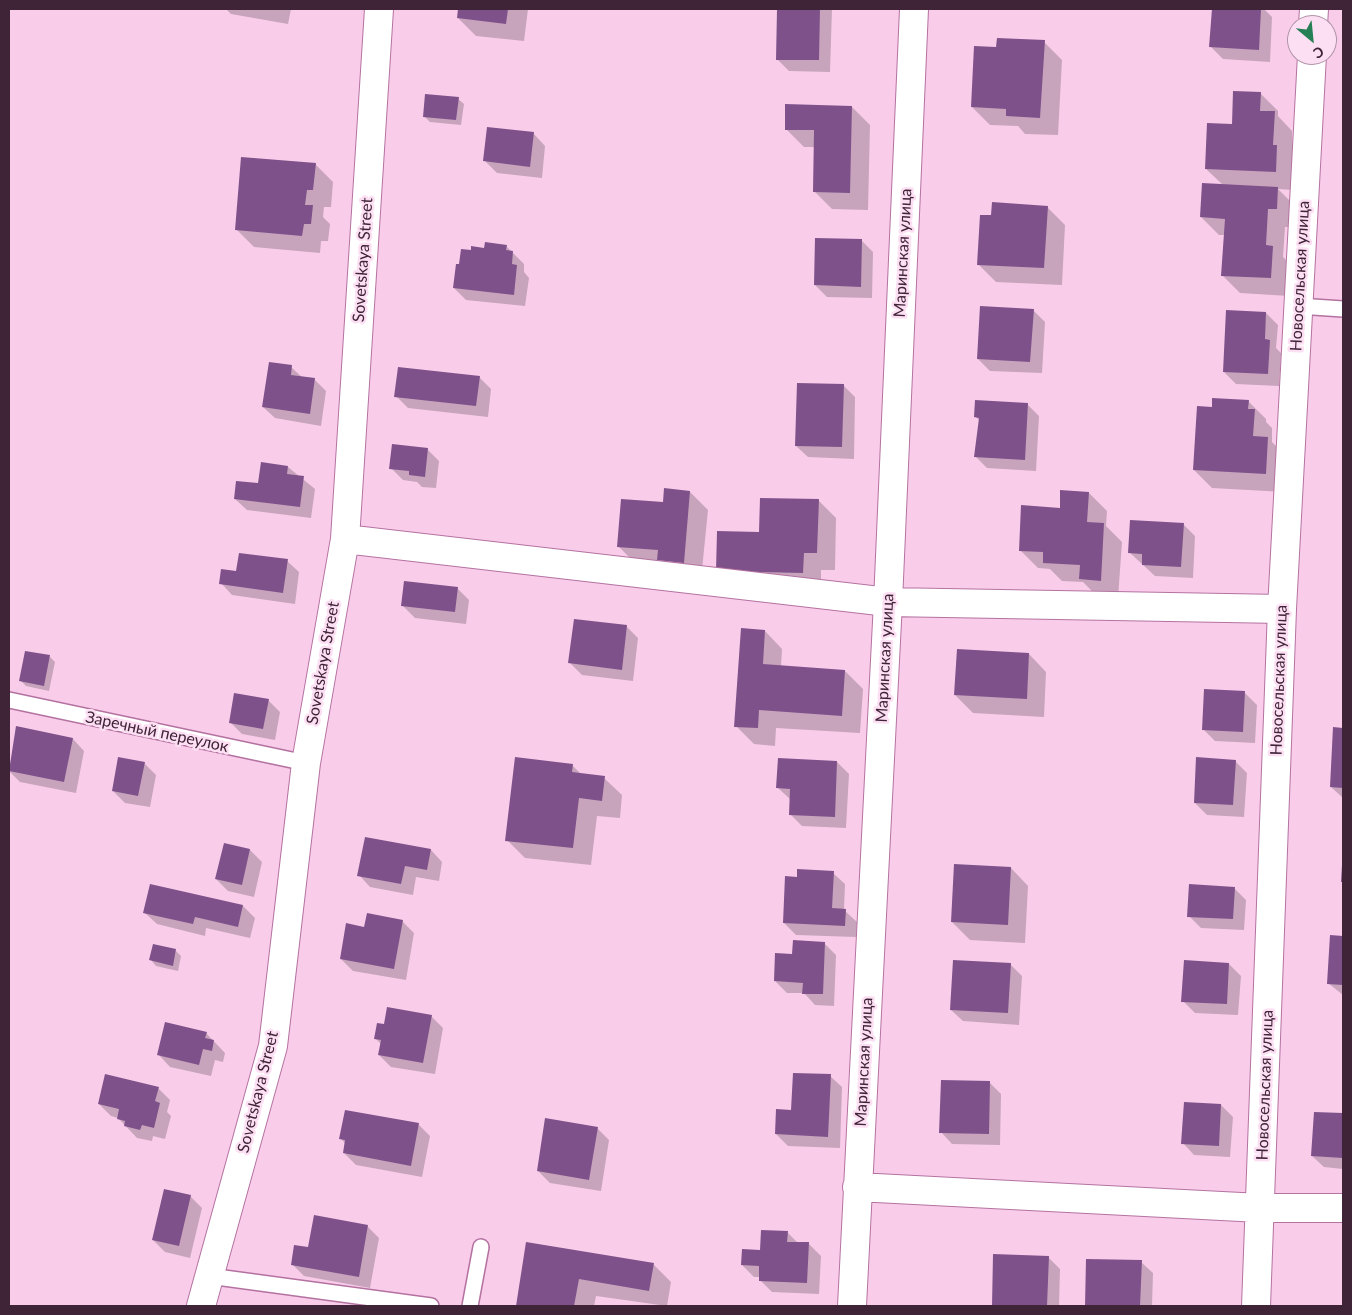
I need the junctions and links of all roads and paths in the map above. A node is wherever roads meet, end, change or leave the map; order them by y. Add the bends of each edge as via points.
1 (379, 9) edge
2 (914, 9) edge
3 (1311, 65) edge
4 (1298, 306) junction
5 (1343, 309) edge
6 (345, 539) junction
7 (888, 602) junction
8 (1282, 609) junction
9 (9, 700) edge
10 (306, 764) junction
11 (857, 1187) junction
12 (1260, 1208) junction
13 (1343, 1208) edge
14 (481, 1247) dead end
15 (209, 1276) junction
16 (201, 1306) edge
17 (432, 1306) edge
18 (470, 1306) edge
19 (852, 1306) edge
20 (1256, 1306) edge

1 - 6 street, Sovetskaya Street
2 - 7 street, Маринская улица
3 - 4 street, Новосельская улица
4 - 5 lane
4 - 8 street, Новосельская улица
6 - 7 street
6 - 10 street, Sovetskaya Street
7 - 8 street
7 - 11 street, Маринская улица
8 - 12 street, Новосельская улица
9 - 10 lane, Заречный переулок
10 - 15 street, Sovetskaya Street via 273,1046
11 - 12 street
11 - 19 street, Маринская улица
12 - 13 street
12 - 20 street, Новосельская улица
14 - 18 lane
15 - 16 street, Sovetskaya Street
15 - 17 lane

